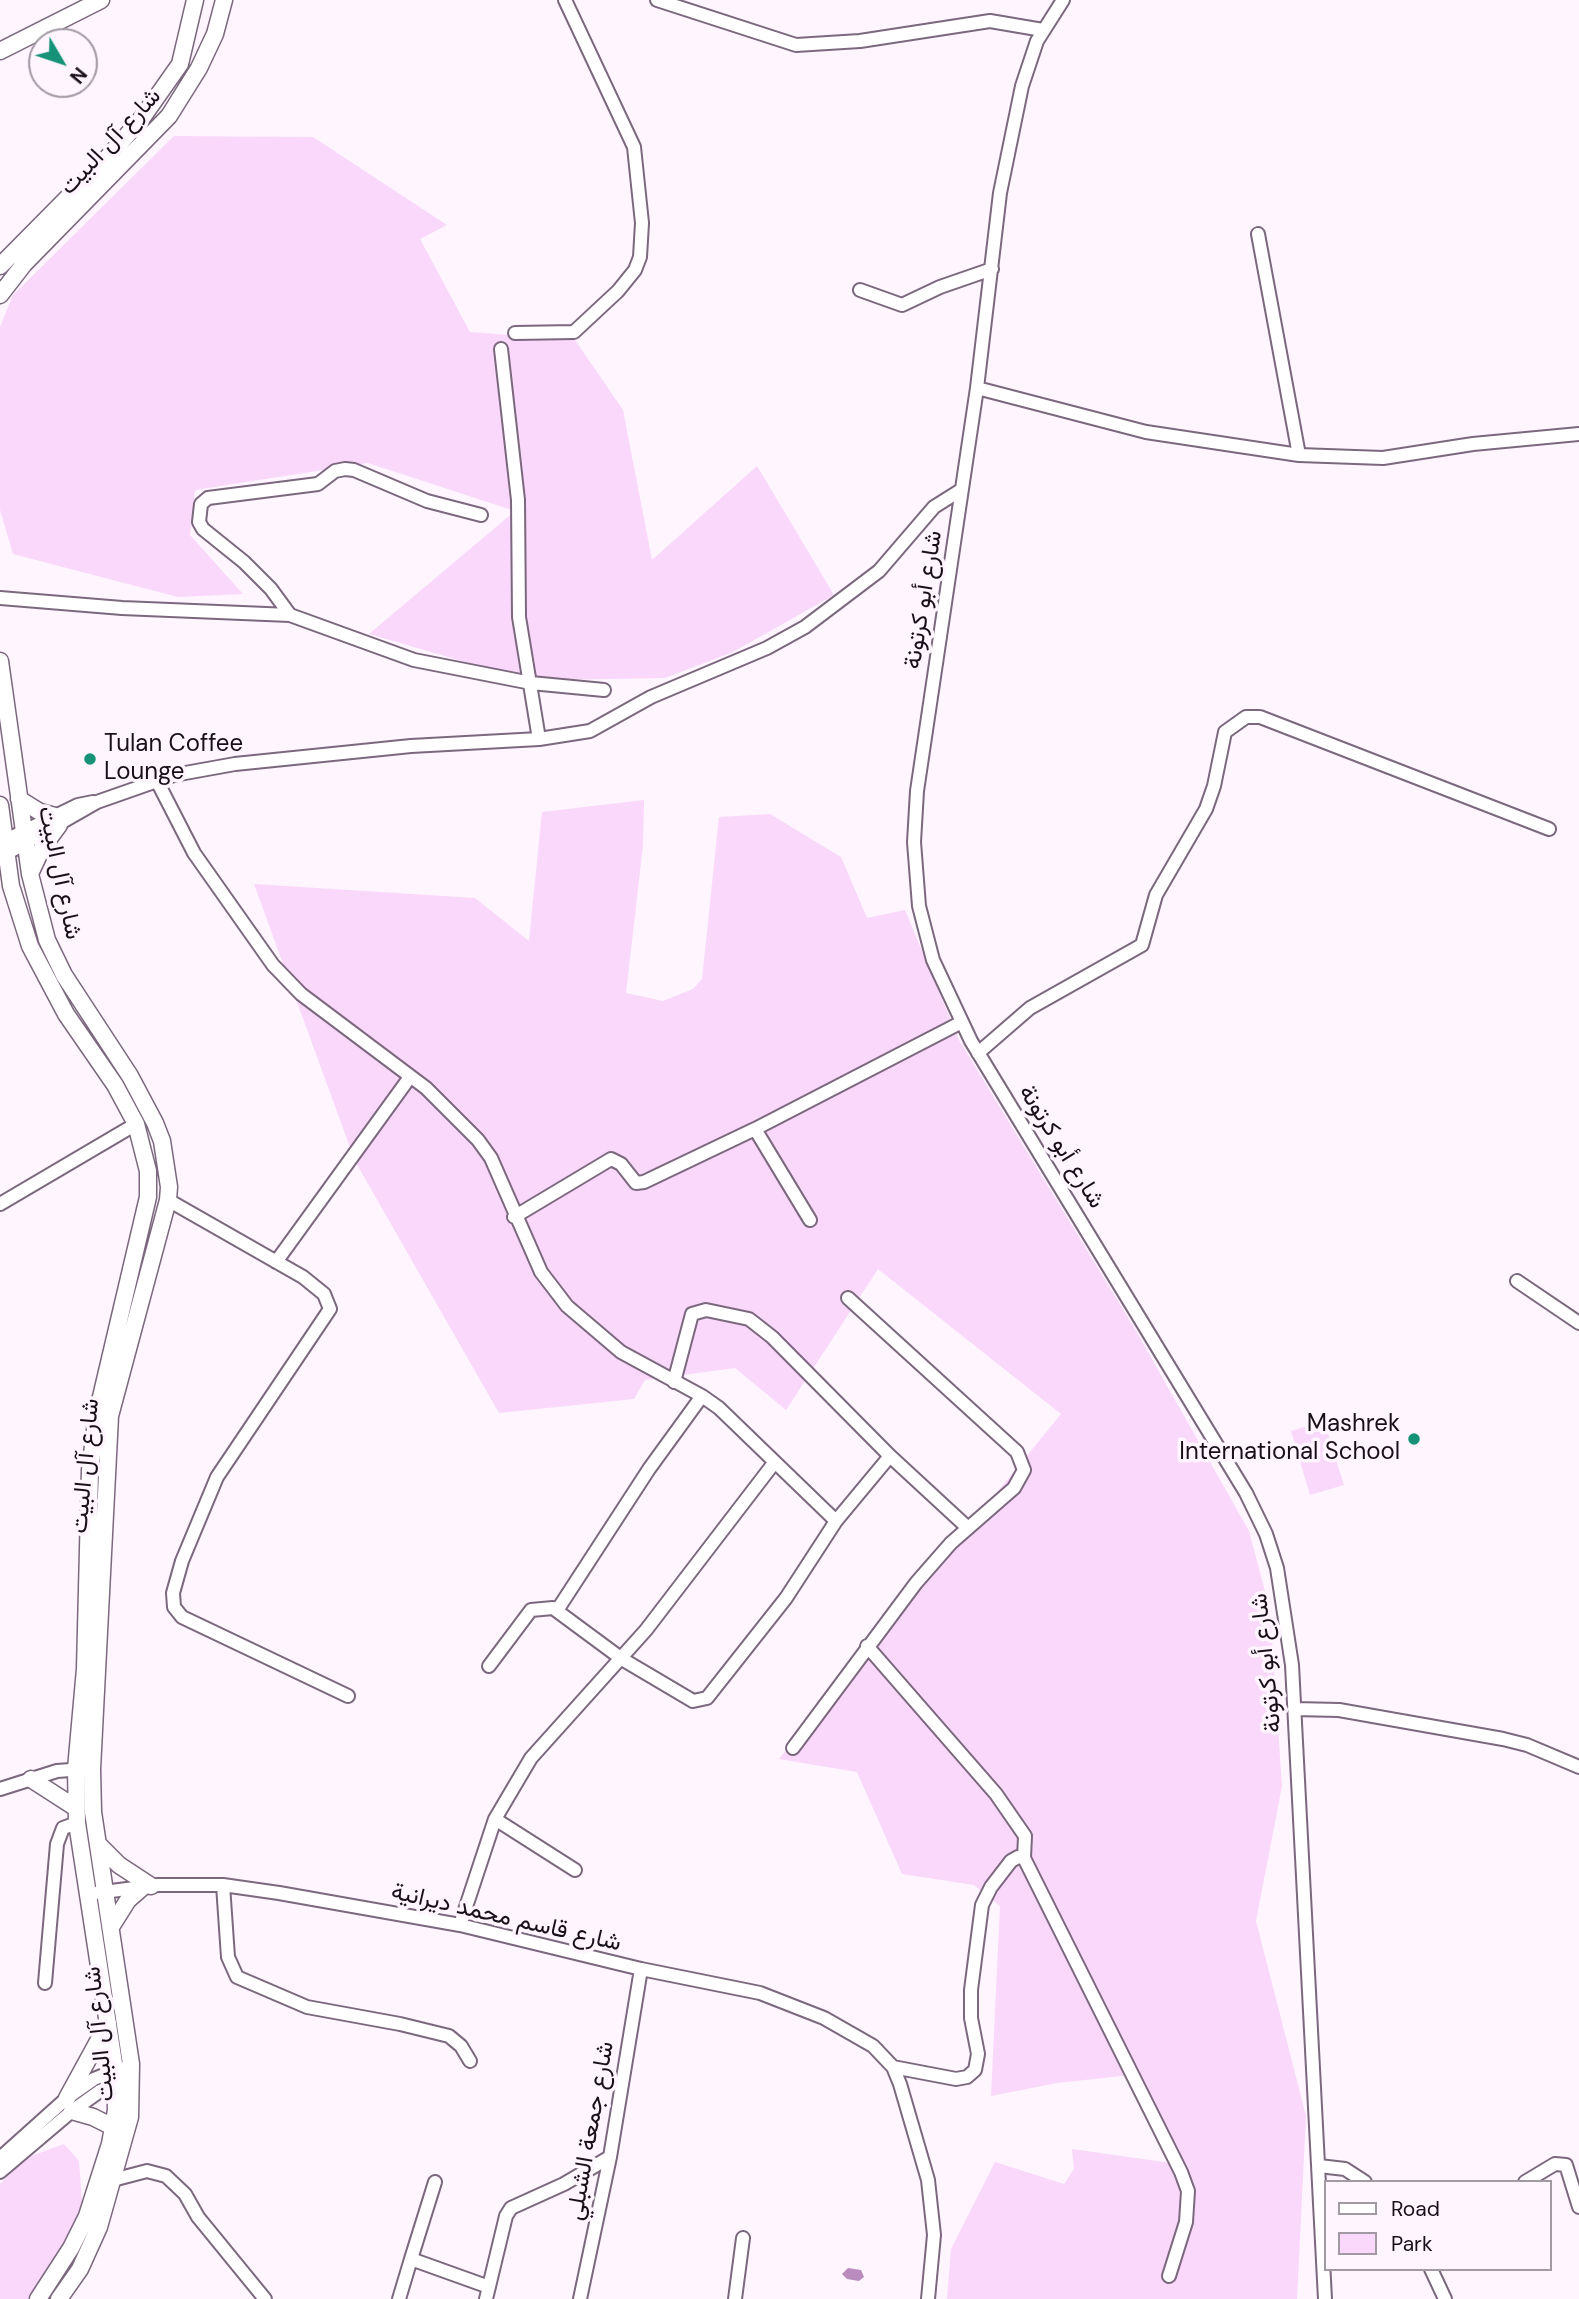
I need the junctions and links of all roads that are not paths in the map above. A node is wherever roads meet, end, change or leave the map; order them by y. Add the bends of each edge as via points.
1 (101, 0) edge
2 (195, 0) edge
3 (224, 0) edge
4 (565, 0) edge
5 (657, 0) edge
6 (1063, 0) edge
7 (1043, 30) junction
8 (0, 51) edge
9 (1258, 234) dead end
10 (0, 266) edge
11 (992, 269) junction
12 (860, 290) dead end
13 (0, 295) edge
14 (515, 333) dead end
15 (501, 349) dead end
16 (977, 388) junction
17 (1579, 434) edge
18 (1298, 455) junction
19 (961, 490) junction
20 (481, 515) dead end
21 (0, 598) edge
22 (290, 615) junction
23 (0, 661) edge
24 (531, 682) junction
25 (604, 690) dead end
26 (539, 739) junction
27 (156, 779) junction
28 (19, 799) junction
29 (0, 805) edge
30 (57, 821) junction
31 (1549, 829) dead end
32 (24, 838) junction
33 (5, 847) junction
34 (30, 874) junction
35 (962, 1022) junction
36 (978, 1052) junction
37 (410, 1077) junction
38 (136, 1124) junction
39 (755, 1129) junction
40 (169, 1200) junction
41 (0, 1204) edge
42 (514, 1217) junction
43 (810, 1220) dead end
44 (276, 1262) junction
45 (1517, 1281) dead end
46 (848, 1298) dead end
47 (1579, 1322) edge
48 (674, 1382) junction
49 (702, 1396) junction
50 (890, 1457) junction
51 (774, 1463) junction
52 (835, 1521) junction
53 (968, 1528) junction
54 (558, 1609) junction
55 (867, 1646) junction
56 (622, 1659) junction
57 (489, 1666) dead end
58 (348, 1696) dead end
59 (1294, 1709) junction
60 (793, 1748) dead end
61 (1579, 1767) edge
62 (84, 1769) junction
63 (31, 1779) junction
64 (0, 1789) edge
65 (77, 1815) junction
66 (495, 1819) junction
67 (98, 1844) junction
68 (1024, 1857) junction
69 (575, 1870) dead end
70 (223, 1885) junction
71 (147, 1886) junction
72 (105, 1890) junction
73 (88, 1894) junction
74 (460, 1926) junction
75 (111, 1927) junction
76 (641, 1969) junction
77 (45, 1983) dead end
78 (108, 2023) junction
79 (470, 2061) dead end
80 (893, 2067) junction
81 (124, 2073) junction
82 (70, 2105) junction
83 (113, 2127) junction
84 (610, 2157) junction
85 (0, 2158) edge
86 (1319, 2166) junction
87 (0, 2172) edge
88 (115, 2179) junction
89 (1362, 2180) edge
90 (1528, 2180) edge
91 (435, 2182) dead end
92 (98, 2184) junction
93 (1579, 2207) edge
94 (743, 2238) dead end
95 (411, 2259) junction
96 (1432, 2271) edge
97 (1169, 2276) dead end
98 (488, 2293) edge
99 (38, 2299) edge
100 (59, 2299) edge
101 (265, 2299) edge
102 (399, 2299) edge
103 (580, 2299) edge
104 (735, 2299) edge
105 (928, 2299) edge
106 (1325, 2299) edge
107 (1444, 2299) edge

1 - 8 street
2 - 10 street, شارع آل البيت via 180,64 147,111
3 - 13 street, شارع آل البيت via 199,68 169,116 24,264
4 - 14 street via 634,147 642,223 640,257 618,291 574,332
5 - 7 street via 796,45 860,41 990,21
6 - 7 street, شارع أبو كرتونة
7 - 11 street, شارع أبو كرتونة via 1022,86 1011,134
9 - 18 street
11 - 12 street via 901,305
11 - 16 street, شارع أبو كرتونة
15 - 24 street via 518,499 519,617
16 - 18 street via 1146,432
16 - 19 street, شارع أبو كرتونة
17 - 18 street via 1383,458
19 - 26 street via 934,507 879,571 794,634 651,697 590,731
19 - 35 street, شارع أبو كرتونة via 917,791 914,842 925,939
20 - 22 street via 427,501 345,469 318,484 208,498 201,504 203,529 244,562
21 - 22 street
22 - 24 street via 406,658
23 - 28 street, شارع آل البيت
24 - 25 street
24 - 26 street
26 - 27 street via 411,746 235,764
27 - 30 street via 84,803
27 - 37 street via 194,853 274,965 317,1007
28 - 30 street
28 - 32 street, شارع آل البيت
29 - 33 street, شارع آل البيت
30 - 32 street
30 - 34 street
31 - 36 street via 1272,722 1246,717 1225,732 1206,809 1156,895 1142,945 1031,1008
32 - 33 street
32 - 34 street, شارع آل البيت
33 - 38 street, شارع آل البيت via 20,918 38,963
34 - 40 street, شارع آل البيت via 53,955 155,1123 168,1172
35 - 36 street, شارع أبو كرتونة
35 - 39 street
36 - 59 street, شارع أبو كرتونة via 1180,1380 1260,1520 1282,1588
37 - 42 street via 450,1109 478,1140 491,1158
37 - 44 street
38 - 41 street
38 - 62 street, شارع آل البيت via 147,1164 148,1197 97,1414 90,1470
39 - 42 street via 639,1185 611,1159
39 - 43 street
40 - 44 street
40 - 62 street, شارع آل البيت via 110,1416
42 - 48 street via 541,1272 567,1306 621,1352
44 - 58 street via 324,1294 330,1303 329,1315 216,1476 182,1561 172,1600 182,1617
45 - 47 street
46 - 53 street via 989,1424 1023,1461 1023,1476 1014,1488
48 - 49 street
48 - 50 street via 692,1314 706,1310 749,1319 772,1336
49 - 51 street
49 - 54 street
50 - 52 street
50 - 53 street
51 - 52 street
51 - 56 street
52 - 56 street via 792,1590 706,1698 693,1701
53 - 55 street via 938,1557
54 - 56 street
54 - 57 street via 531,1610
55 - 60 street
55 - 68 street via 996,1794 1025,1836
56 - 66 street via 531,1758
59 - 61 street via 1339,1710 1503,1740
59 - 86 street, شارع أبو كرتونة
62 - 63 street
62 - 65 street, شارع آل البيت
62 - 67 street, شارع آل البيت
63 - 64 street
63 - 65 street
65 - 73 street, شارع آل البيت
65 - 77 street via 63,1828 57,1844
66 - 69 street
66 - 74 street
67 - 71 street
67 - 72 street, شارع آل البيت
68 - 80 street via 1011,1861 982,1905 971,1990 978,2054 975,2070 956,2080
68 - 97 street via 1188,2191 1186,2222
70 - 71 street, شارع قاسم محمد ديرانية
70 - 74 street, شارع قاسم محمد ديرانية
70 - 79 street via 228,1956 237,1977 307,2007 449,2036
71 - 72 street, شارع قاسم محمد ديرانية
71 - 75 street via 128,1900
72 - 73 street, شارع قاسم محمد ديرانية
72 - 75 street, شارع آل البيت
73 - 78 street, شارع آل البيت
74 - 76 street, شارع قاسم محمد ديرانية
75 - 81 street, شارع آل البيت
76 - 80 street, شارع قاسم محمد ديرانية via 781,1998 860,2037
76 - 84 street, شارع جمعة الشبلي
78 - 81 street, شارع آل البيت
78 - 82 street
80 - 105 street via 928,2180 934,2235
81 - 82 street via 94,2079
81 - 83 street, شارع آل البيت
81 - 88 street, شارع آل البيت via 130,2117
82 - 83 street
82 - 85 street
82 - 87 street
83 - 92 street, شارع آل البيت
84 - 98 street via 511,2208
84 - 103 street, شارع جمعة الشبلي
86 - 89 street via 1345,2169
86 - 106 street, شارع أبو كرتونة
88 - 92 street
88 - 100 street, شارع آل البيت via 89,2252
88 - 101 street via 147,2171 166,2176
90 - 93 street via 1563,2164 1570,2169
91 - 95 street
92 - 99 street, شارع آل البيت via 79,2236
94 - 104 street
95 - 98 street
95 - 102 street
96 - 107 street

